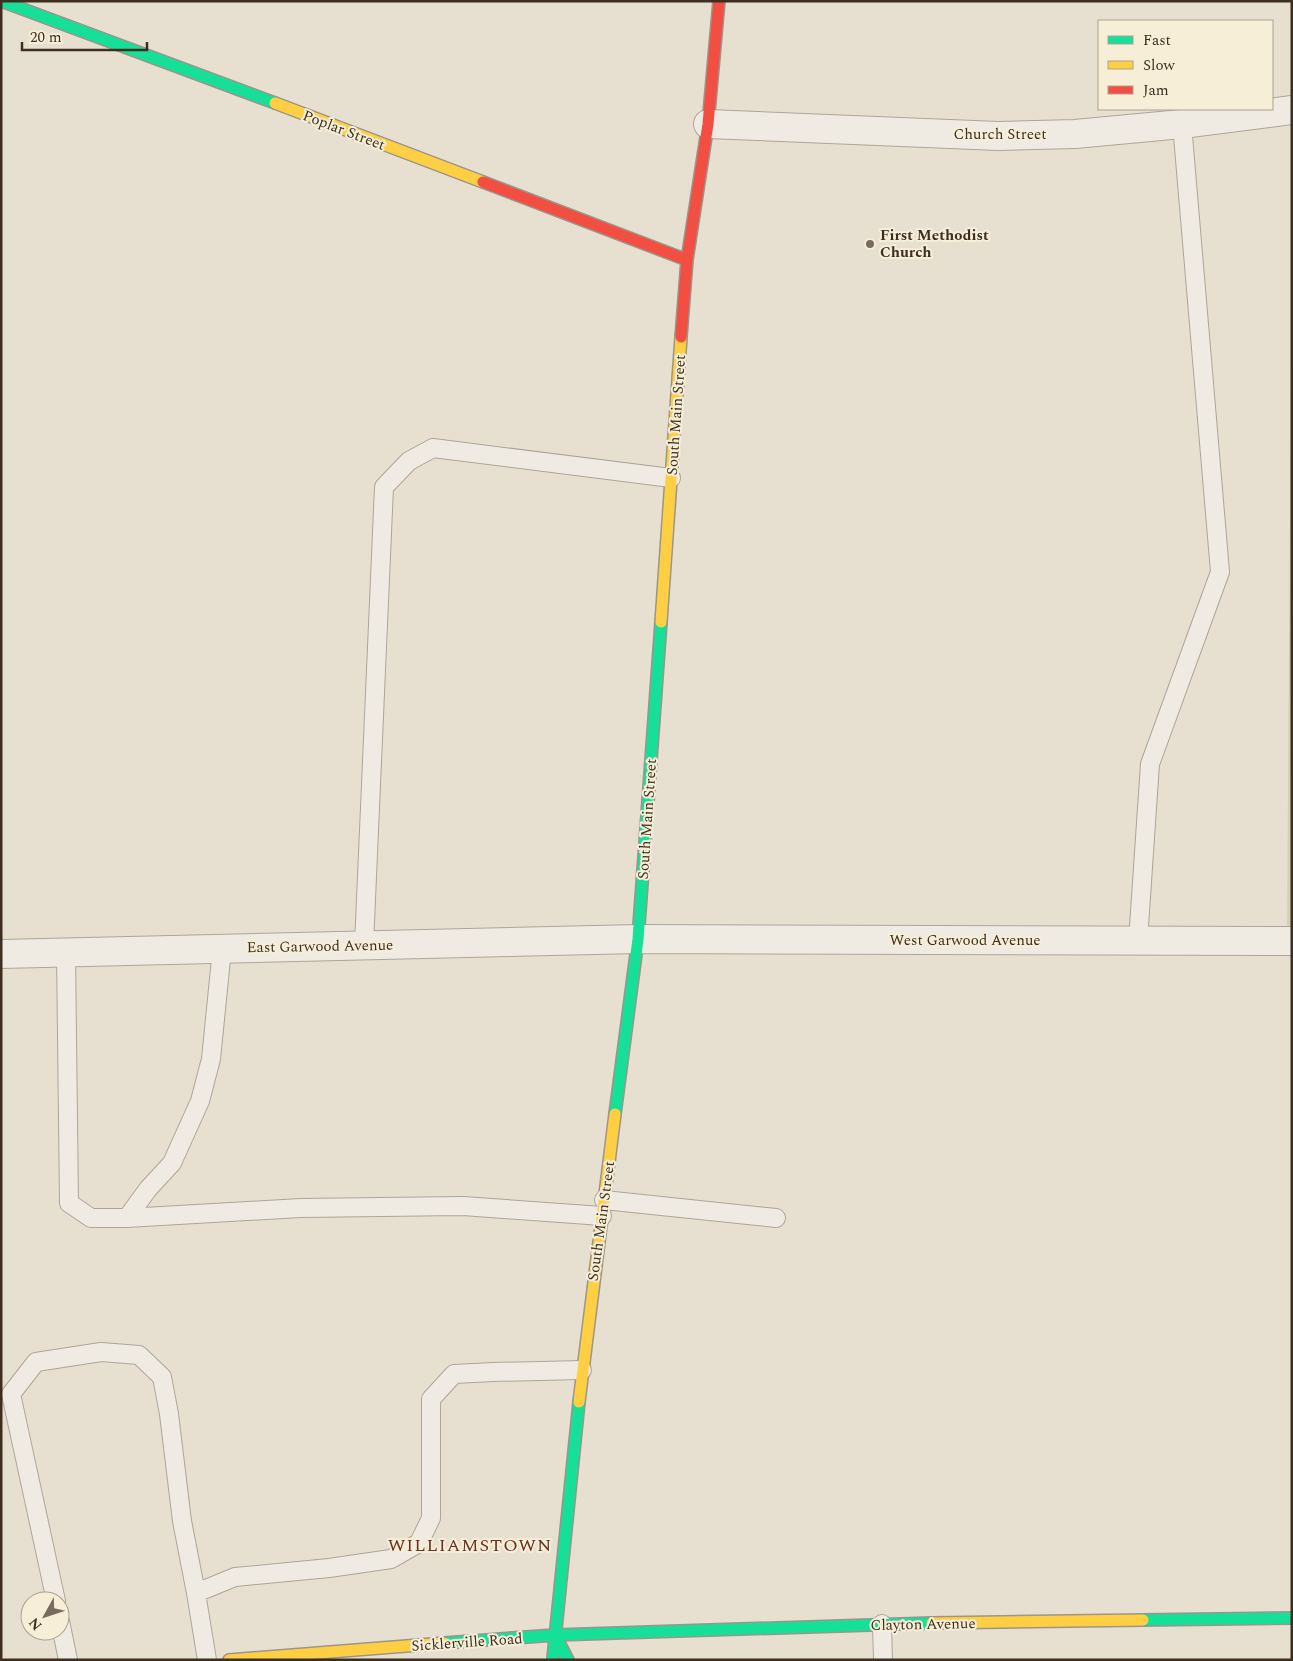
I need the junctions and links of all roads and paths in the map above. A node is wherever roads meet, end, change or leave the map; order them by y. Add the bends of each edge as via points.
1 (1, 1) edge
2 (719, 1) edge
3 (1292, 110) edge
4 (708, 124) junction
5 (1182, 124) junction
6 (687, 260) junction
7 (671, 478) junction
8 (638, 939) junction
9 (1138, 940) junction
10 (1292, 941) edge
11 (364, 945) junction
12 (222, 949) junction
13 (66, 952) junction
14 (1, 954) edge
15 (603, 1208) junction
16 (127, 1218) junction
17 (776, 1218) dead end
18 (582, 1370) junction
19 (54, 1591) edge
20 (196, 1593) junction
21 (1292, 1618) edge
22 (882, 1624) junction
23 (555, 1635) junction
24 (64, 1641) edge
25 (68, 1660) edge
26 (207, 1660) edge
27 (229, 1660) edge
28 (553, 1660) edge
29 (568, 1660) edge
30 (883, 1660) edge

1 - 6 main road, Poplar Street
2 - 4 main road, South Main Street
3 - 5 street, Church Street
4 - 5 street, Church Street via 998,136 1075,134
4 - 6 main road, South Main Street
5 - 9 lane via 1220,572 1150,764
6 - 7 main road, South Main Street
7 - 8 main road, South Main Street
7 - 11 lane via 433,448 409,461 384,487
8 - 9 street, West Garwood Avenue
8 - 11 street, East Garwood Avenue
8 - 15 main road, South Main Street
9 - 10 street, West Garwood Avenue
11 - 12 street, East Garwood Avenue
12 - 13 street, East Garwood Avenue
12 - 16 lane via 211,1059 200,1101 172,1163 148,1188
13 - 14 street, East Garwood Avenue
13 - 16 lane via 69,1203 91,1218
15 - 16 lane via 300,1208
15 - 17 lane
15 - 18 main road, South Main Street
18 - 20 lane via 454,1374 431,1399 431,1518 419,1543 391,1559 235,1577
18 - 23 main road, South Main Street
19 - 20 lane via 11,1394 36,1362 102,1352 139,1355 162,1377 182,1521
20 - 26 lane
21 - 22 main road, Clayton Avenue
22 - 23 main road, Clayton Avenue
22 - 30 lane
23 - 27 main road, Sicklerville Road
23 - 28 main road, South Main Street
23 - 29 main road
24 - 25 lane

